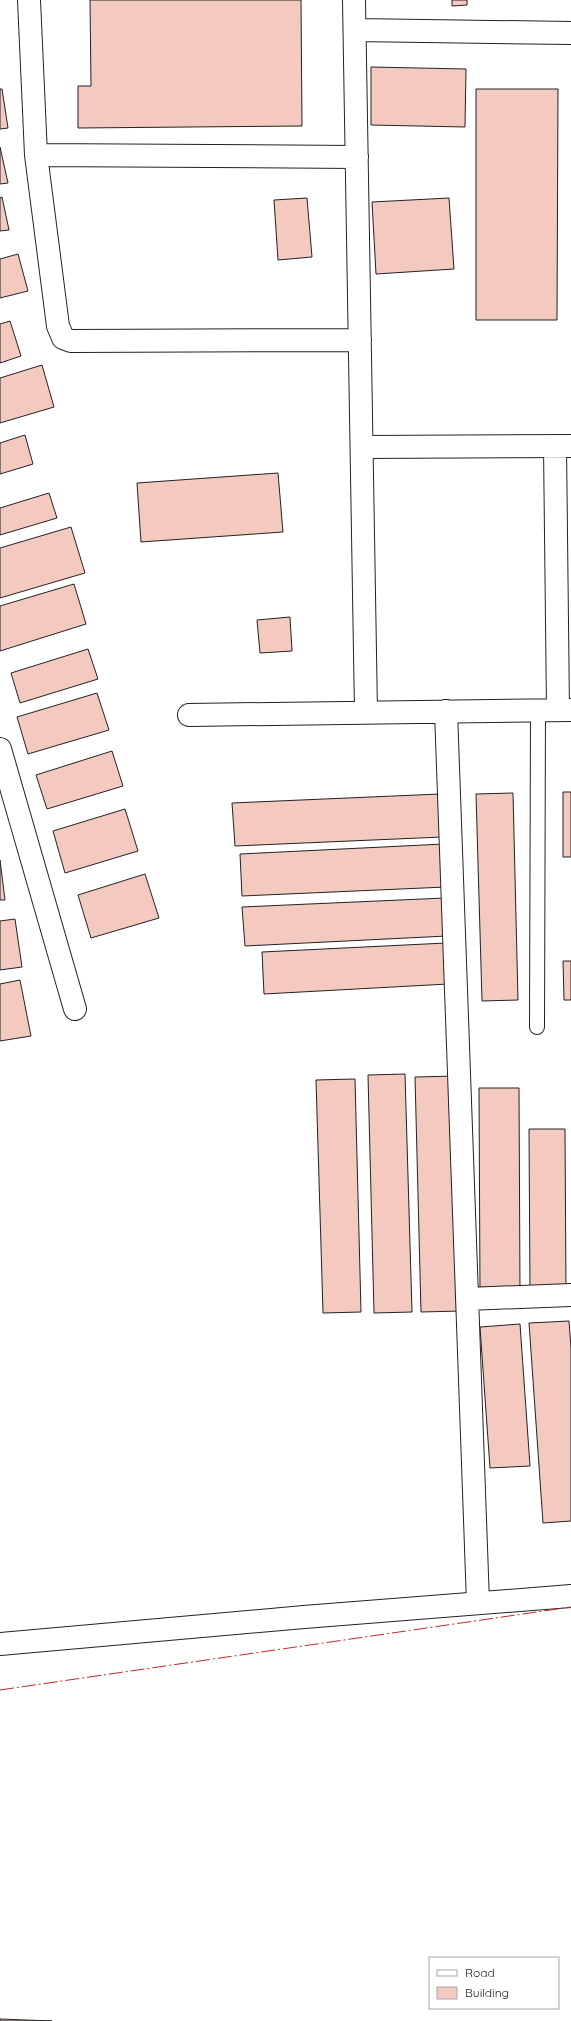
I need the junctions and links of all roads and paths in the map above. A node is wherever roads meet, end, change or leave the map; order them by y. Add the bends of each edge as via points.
1 (29, 0) edge
2 (354, 0) edge
3 (355, 30) junction
4 (571, 33) edge
5 (36, 155) junction
6 (357, 158) junction
7 (360, 340) junction
8 (362, 446) junction
9 (563, 446) edge
10 (556, 710) edge
11 (446, 711) junction
12 (366, 712) junction
13 (189, 715) dead end
14 (0, 749) edge
15 (75, 1009) dead end
16 (537, 1027) dead end
17 (571, 1295) edge
18 (467, 1299) junction
19 (571, 1596) edge
20 (478, 1604) junction
21 (0, 1644) edge

1 - 5 street
2 - 3 street
3 - 4 street
3 - 6 street
5 - 6 street
5 - 7 street via 58,326 63,338 71,341
6 - 7 street
7 - 8 street
8 - 9 street
8 - 12 street
9 - 10 street
10 - 11 street
10 - 16 lane
11 - 12 street
11 - 18 street
12 - 13 street
14 - 15 street
17 - 18 street
18 - 20 street
19 - 20 street
20 - 21 street

